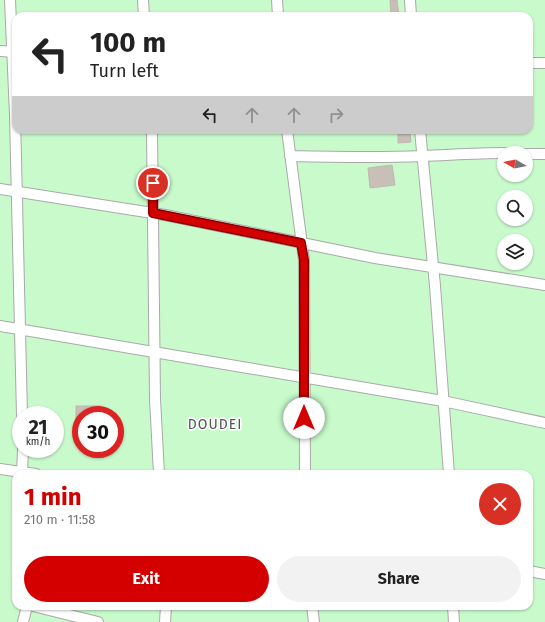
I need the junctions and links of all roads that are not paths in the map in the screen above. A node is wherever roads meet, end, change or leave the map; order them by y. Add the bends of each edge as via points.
1 (10, 0) edge
2 (143, 0) edge
3 (277, 0) edge
4 (410, 0) edge
5 (144, 12) edge
6 (278, 12) edge
7 (411, 12) edge
8 (12, 26) edge
9 (0, 51) edge
10 (12, 52) edge
11 (533, 63) edge
12 (545, 63) edge
13 (16, 134) edge
14 (152, 134) edge
15 (288, 134) edge
16 (420, 134) edge
17 (497, 153) edge
18 (533, 154) edge
19 (545, 154) edge
20 (290, 156) junction
21 (423, 156) junction
22 (0, 190) edge
23 (17, 192) junction
24 (153, 213) junction
25 (301, 243) junction
26 (433, 268) junction
27 (545, 285) edge
28 (0, 326) edge
29 (20, 329) junction
30 (154, 351) junction
31 (304, 376) junction
32 (444, 401) junction
33 (22, 406) edge
34 (545, 423) edge
35 (23, 458) edge
36 (0, 469) edge
37 (22, 470) edge
38 (159, 470) edge
39 (305, 470) edge
40 (449, 470) edge
41 (12, 471) edge
42 (533, 572) edge
43 (545, 574) edge
44 (26, 610) edge
45 (49, 610) edge
46 (166, 610) edge
47 (312, 610) edge
48 (454, 610) edge
49 (23, 622) edge
50 (98, 622) edge
51 (166, 622) edge
52 (314, 622) edge
53 (454, 622) edge

1 - 8 street
2 - 5 street
3 - 6 street
4 - 7 street
9 - 10 street
11 - 12 street
13 - 23 street
14 - 24 street
15 - 20 street
16 - 21 street
17 - 21 street
18 - 19 street
20 - 21 street
20 - 25 street
21 - 26 street
22 - 23 street
23 - 24 street
23 - 29 street
24 - 25 street
24 - 30 street
25 - 26 street
25 - 31 street via 304,260
26 - 27 street
26 - 32 street
28 - 29 street
29 - 30 street
29 - 33 street
30 - 31 street
30 - 38 street
31 - 32 street
31 - 39 street
32 - 34 street
32 - 40 street
35 - 37 street
36 - 41 street
42 - 43 street
44 - 49 street
45 - 50 street
46 - 51 street
47 - 52 street
48 - 53 street

